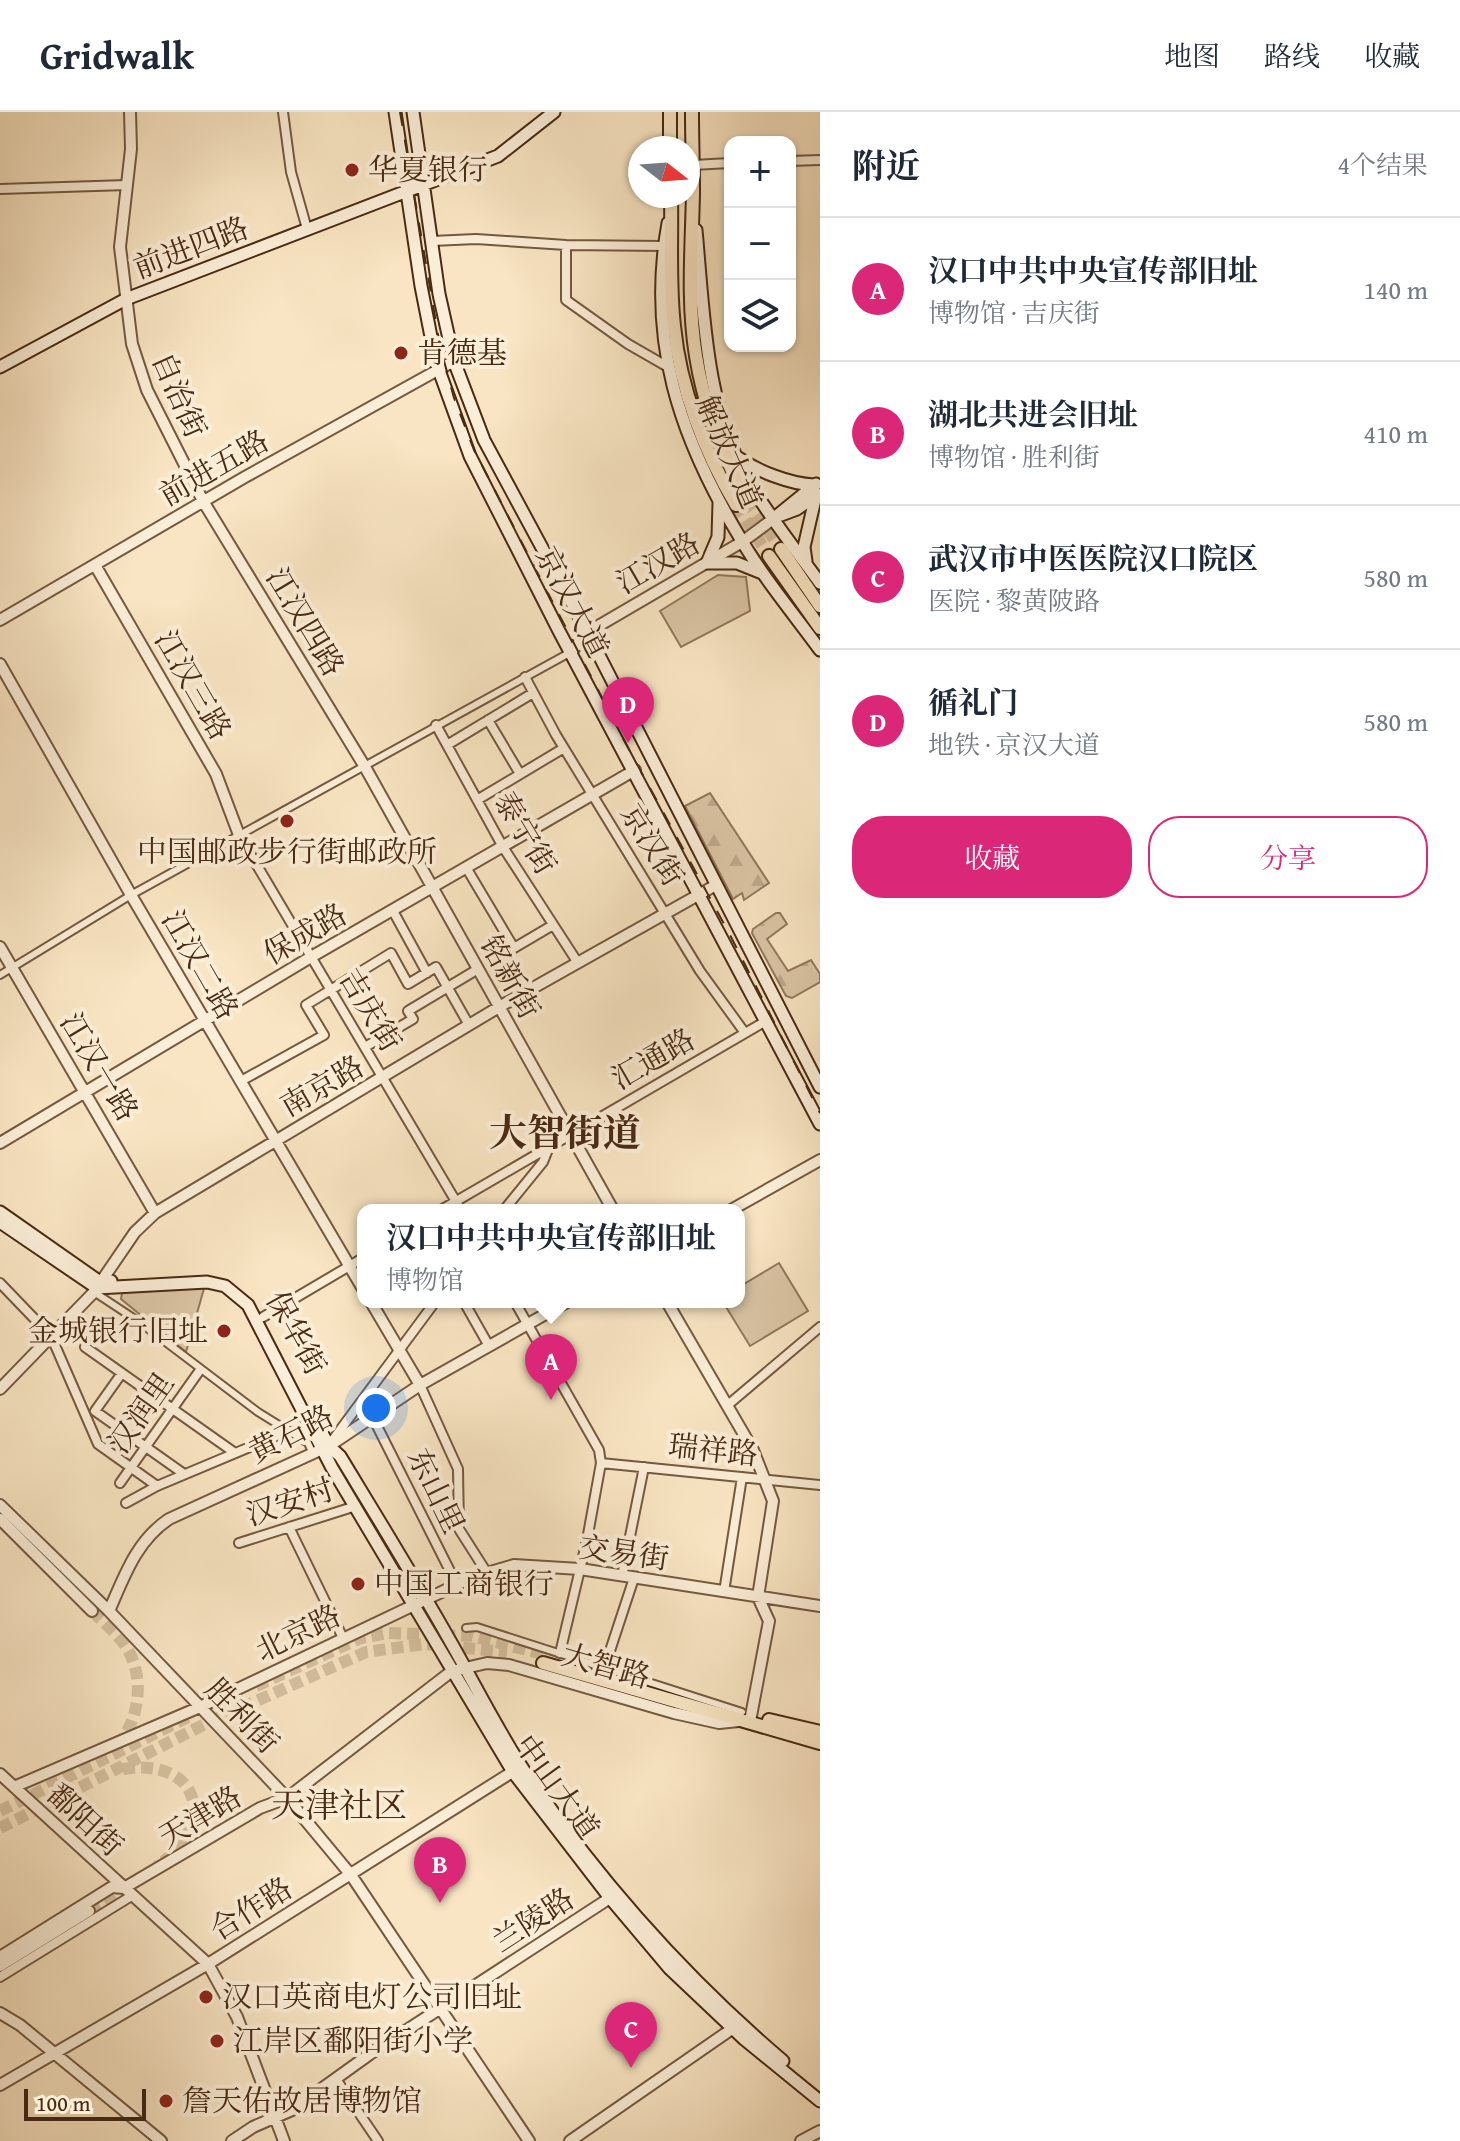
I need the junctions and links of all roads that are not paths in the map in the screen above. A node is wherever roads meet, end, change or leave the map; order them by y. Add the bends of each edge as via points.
1 (130, 112) edge
2 (283, 112) edge
3 (395, 112) edge
4 (413, 112) edge
5 (554, 112) edge
6 (670, 112) edge
7 (692, 112) edge
8 (670, 136) edge
9 (692, 136) edge
10 (820, 160) edge
11 (796, 161) edge
12 (724, 163) edge
13 (700, 165) edge
14 (127, 185) junction
15 (424, 187) junction
16 (0, 189) edge
17 (407, 190) junction
18 (670, 208) edge
19 (672, 208) edge
20 (692, 208) edge
21 (695, 208) edge
22 (307, 229) junction
23 (432, 241) junction
24 (566, 245) junction
25 (664, 246) junction
26 (126, 299) junction
27 (454, 361) junction
28 (0, 367) edge
29 (668, 367) junction
30 (439, 369) junction
31 (737, 457) junction
32 (818, 489) edge
33 (718, 498) junction
34 (203, 501) junction
35 (773, 519) junction
36 (742, 542) junction
37 (781, 549) tunnel mouth
38 (769, 556) tunnel mouth
39 (707, 563) junction
40 (95, 565) junction
41 (807, 565) junction
42 (768, 578) junction
43 (820, 583) edge
44 (820, 606) edge
45 (0, 620) edge
46 (820, 628) edge
47 (588, 632) junction
48 (820, 650) edge
49 (571, 652) junction
50 (0, 664) edge
51 (525, 677) junction
52 (533, 693) junction
53 (488, 720) junction
54 (436, 725) junction
55 (447, 745) junction
56 (564, 748) junction
57 (365, 767) junction
58 (635, 770) junction
59 (520, 774) junction
60 (593, 795) junction
61 (477, 800) junction
62 (239, 835) junction
63 (503, 847) junction
64 (467, 869) junction
65 (716, 885) junction
66 (433, 888) junction
67 (131, 895) junction
68 (701, 895) junction
69 (393, 911) junction
70 (667, 914) junction
71 (553, 925) junction
72 (0, 947) edge
73 (311, 957) junction
74 (578, 963) junction
75 (12, 968) junction
76 (478, 969) junction
77 (427, 973) junction
78 (0, 975) edge
79 (447, 986) junction
80 (330, 989) junction
81 (499, 1007) junction
82 (205, 1020) junction
83 (766, 1021) junction
84 (469, 1025) junction
85 (745, 1033) junction
86 (365, 1047) junction
87 (383, 1079) junction
88 (241, 1081) junction
89 (820, 1087) edge
90 (85, 1091) junction
91 (820, 1124) edge
92 (571, 1134) junction
93 (276, 1141) junction
94 (0, 1143) edge
95 (549, 1147) junction
96 (820, 1160) edge
97 (455, 1201) junction
98 (450, 1204) edge
99 (457, 1204) edge
100 (509, 1204) edge
101 (610, 1204) edge
102 (742, 1204) edge
103 (0, 1212) edge
104 (155, 1213) junction
105 (5, 1225) edge
106 (357, 1261) edge
107 (349, 1266) junction
108 (357, 1279) edge
109 (0, 1283) edge
110 (97, 1287) junction
111 (374, 1308) edge
112 (431, 1308) edge
113 (467, 1308) edge
114 (519, 1308) edge
115 (556, 1308) edge
116 (671, 1308) edge
117 (263, 1317) junction
118 (528, 1324) junction
119 (820, 1327) edge
120 (51, 1336) junction
121 (489, 1346) junction
122 (85, 1347) dead end
123 (400, 1352) junction
124 (200, 1370) dead end
125 (122, 1373) junction
126 (420, 1385) junction
127 (0, 1389) edge
128 (729, 1404) junction
129 (173, 1410) junction
130 (373, 1418) junction
131 (288, 1431) junction
132 (146, 1447) junction
133 (321, 1449) junction
134 (235, 1453) junction
135 (601, 1463) junction
136 (132, 1467) junction
137 (644, 1467) junction
138 (184, 1474) junction
139 (742, 1477) junction
140 (765, 1479) junction
141 (120, 1483) dead end
142 (820, 1485) edge
143 (157, 1486) junction
144 (126, 1503) dead end
145 (0, 1505) edge
146 (356, 1506) junction
147 (0, 1519) edge
148 (289, 1527) junction
149 (239, 1543) dead end
150 (580, 1569) junction
151 (487, 1573) junction
152 (628, 1577) junction
153 (457, 1585) junction
154 (724, 1592) junction
155 (758, 1597) junction
156 (427, 1600) junction
157 (412, 1604) junction
158 (820, 1606) edge
159 (92, 1611) tunnel mouth
160 (109, 1611) junction
161 (466, 1628) dead end
162 (343, 1638) junction
163 (550, 1657) junction
164 (465, 1668) junction
165 (604, 1670) junction
166 (452, 1671) junction
167 (200, 1707) junction
168 (746, 1716) junction
169 (820, 1732) edge
170 (820, 1743) edge
171 (517, 1769) junction
172 (0, 1774) edge
173 (14, 1787) junction
174 (287, 1798) junction
175 (351, 1875) junction
176 (128, 1891) junction
177 (614, 1896) junction
178 (89, 1911) tunnel mouth
179 (0, 1957) edge
180 (208, 1964) junction
181 (0, 1966) edge
182 (0, 1977) edge
183 (441, 2009) junction
184 (0, 2013) edge
185 (736, 2026) junction
186 (53, 2053) junction
187 (336, 2079) junction
188 (0, 2085) edge
189 (820, 2093) edge
190 (820, 2101) edge
191 (276, 2116) junction
192 (820, 2131) edge
193 (161, 2141) edge
194 (232, 2141) edge
195 (284, 2141) edge
196 (378, 2141) edge
197 (529, 2141) edge
198 (570, 2141) edge
199 (801, 2141) edge

1 - 14 street, 自治街
2 - 22 street via 291,172
3 - 17 main road, 京汉大道
4 - 15 main road, 京汉大道
5 - 15 main road, 前进四路 via 498,156
6 - 8 main road
7 - 9 main road, 解放大道
10 - 11 street
12 - 13 street
14 - 16 street
14 - 26 street, 自治街 via 120,247
15 - 17 main road, 前进四路
15 - 23 main road, 京汉大道
17 - 22 main road, 前进四路
17 - 30 main road, 京汉大道
18 - 25 main road, 解放大道
19 - 20 main road, 解放大道 via 671,291 679,361 716,472 741,503 696,358 689,273
21 - 31 main road, 解放大道 via 712,380
22 - 26 main road, 前进四路
23 - 24 street
23 - 27 main road, 京汉大道
24 - 25 street
24 - 29 street via 566,300
25 - 29 main road, 解放大道 via 660,317
26 - 28 main road, 前进四路
26 - 34 street, 自治街 via 138,368
27 - 30 street, 前进五路
27 - 47 main road, 京汉大道 via 484,440
29 - 33 main road, 解放大道 via 682,420
30 - 34 street, 前进五路
30 - 49 main road, 京汉大道 via 470,456
31 - 32 main road
31 - 35 main road, 解放大道
32 - 35 main road
32 - 41 main road via 804,547
33 - 36 main road, 解放大道
33 - 39 main road via 718,537
34 - 40 street, 前进五路
34 - 57 street, 江汉四路
35 - 36 street, 江汉路
35 - 41 main road, 解放大道
36 - 39 street, 江汉路
36 - 42 main road, 解放大道
37 - 44 main road
38 - 46 main road
39 - 42 main road via 737,563
39 - 47 street, 江汉路
40 - 45 street, 前进五路
40 - 62 street, 江汉三路 via 216,774
41 - 43 main road, 解放大道
42 - 48 main road, 解放大道
47 - 49 street, 江汉路
47 - 65 main road, 京汉大道
49 - 51 street
49 - 58 main road, 京汉大道
50 - 67 street, 江汉二路
51 - 52 street, 京汉街
51 - 54 street
52 - 53 street
52 - 56 street, 京汉街
53 - 55 street
53 - 59 street
54 - 55 street, 泰宁街
54 - 57 street
55 - 61 street, 泰宁街
56 - 59 street
56 - 60 street, 京汉街
57 - 62 street
57 - 66 street, 铭新街
58 - 60 street, 保成路
58 - 68 main road, 京汉大道
59 - 61 street
60 - 63 street, 保成路
60 - 70 street, 京汉街
61 - 63 street, 泰宁街
62 - 67 street
62 - 73 street, 吉庆街
63 - 64 street, 保成路
63 - 71 street, 泰宁街
64 - 66 street, 保成路
64 - 71 street via 514,948
65 - 68 street, 南京路
65 - 89 main road, 京汉大道
66 - 69 street, 保成路
66 - 76 street, 铭新街
67 - 75 street
67 - 82 street, 江汉二路
68 - 70 street, 南京路
68 - 83 main road, 京汉大道
69 - 73 street, 保成路
69 - 77 street
70 - 74 street, 南京路
70 - 85 street, 京汉街
71 - 74 street, 泰宁街
72 - 75 street, 江汉一路
73 - 80 street, 吉庆街
73 - 82 street, 保成路
74 - 81 street, 南京路
75 - 78 street
75 - 90 street, 江汉一路
76 - 79 street
76 - 81 street, 铭新街
77 - 79 street via 436,967
77 - 80 street via 408,984 391,953
79 - 84 street
79 - 86 street via 408,1011 413,1019
80 - 86 street, 吉庆街
80 - 88 street via 306,1005 324,1035
81 - 84 street, 南京路
81 - 92 street, 铭新街
82 - 88 street, 江汉二路
82 - 90 street, 保成路
83 - 85 street, 汇通路
83 - 91 main road, 京汉大道
84 - 87 street, 南京路
85 - 92 street, 汇通路
86 - 87 street, 吉庆街
87 - 93 street, 南京路
87 - 97 street, 吉庆街
88 - 93 street, 江汉二路
90 - 94 street, 保成路
90 - 104 street, 江汉一路
92 - 95 street, 汇通路
92 - 101 street, 铭新街
93 - 104 street, 南京路
93 - 107 street, 江汉二路
95 - 97 street, 汇通路
95 - 100 street
96 - 102 street
97 - 98 street, 汇通路
97 - 99 street, 吉庆街
103 - 105 main road, 中山大道
104 - 110 street, 南京路 via 135,1232
105 - 110 main road, 中山大道
106 - 107 street
107 - 108 street, 江汉二路
107 - 117 street
109 - 120 street
110 - 117 main road, 保华街 via 208,1276 243,1291
110 - 120 street, 南京路
110 - 131 street, 中山大道
110 - 133 main road, 保华街 via 207,1282 225,1286 248,1305
111 - 123 street
112 - 123 street
113 - 121 street
114 - 118 street
115 - 118 street, 黄石路
116 - 128 street
117 - 133 main road, 保华街
118 - 121 street, 黄石路
118 - 135 street via 599,1450
119 - 128 street
120 - 127 street, 南京路
120 - 136 street via 98,1444
121 - 126 street, 黄石路
122 - 125 street
123 - 126 street
123 - 133 street
124 - 129 street, 汉润里
125 - 129 street
125 - 132 street via 95,1411
126 - 130 street, 黄石路
126 - 151 street via 458,1469 459,1529
128 - 140 street
129 - 132 street, 汉润里
129 - 134 street
130 - 133 street, 黄石路
130 - 153 street, 东山里
131 - 133 street, 中山大道
131 - 134 street
132 - 136 street, 汉润里
132 - 138 street
133 - 146 main road, 中山大道
133 - 156 main road, 中山大道 via 340,1456
133 - 160 street, 黄石路 via 162,1523 137,1551
134 - 138 street
135 - 137 street, 瑞祥路
135 - 150 street
136 - 141 street, 汉润里
136 - 143 street
137 - 139 street, 瑞祥路
137 - 152 street
138 - 143 street
139 - 140 street, 瑞祥路
139 - 154 street
140 - 142 street, 瑞祥路
140 - 155 street via 773,1501
143 - 144 street
145 - 160 street, 胜利街
146 - 148 street, 汉安村
146 - 157 main road, 中山大道
147 - 159 street
148 - 149 street, 汉安村
148 - 162 street
150 - 151 street, 交易街 via 514,1565
150 - 152 street, 交易街
150 - 163 street
151 - 153 street, 交易街
152 - 154 street, 交易街
152 - 165 street
153 - 156 street, 交易街
154 - 155 street, 交易街
155 - 158 street, 交易街
155 - 168 street via 769,1621
156 - 157 street, 北京路
156 - 164 main road, 中山大道
157 - 162 street, 北京路
157 - 166 main road, 中山大道
160 - 167 street, 胜利街
161 - 163 street, 大智路 via 477,1627
162 - 167 street, 北京路
163 - 165 main road, 大智路
163 - 168 main road, 大智路
164 - 166 street, 大智路
164 - 168 street, 大智路 via 509,1665 719,1723
164 - 171 main road, 中山大道
165 - 168 main road, 大智路
166 - 171 main road, 中山大道
166 - 174 street, 天津路
167 - 173 street, 北京路
167 - 174 street, 胜利街
168 - 169 main road, 大智路
168 - 170 main road, 大智路
171 - 175 street, 合作路
171 - 177 main road, 中山大道
172 - 173 street, 鄱阳街
173 - 176 street, 鄱阳街
174 - 175 street, 胜利街
174 - 176 street, 天津路 via 260,1808
175 - 180 street, 合作路
175 - 183 street, 胜利街
176 - 179 street, 天津路 via 112,1887
176 - 180 street, 鄱阳街
176 - 182 street
177 - 183 street, 兰陵路
177 - 185 main road, 中山大道
178 - 181 street
180 - 186 street, 合作路
180 - 191 street, 鄱阳街 via 237,2017
183 - 187 street, 兰陵路
183 - 197 street, 胜利街
184 - 186 street
185 - 189 main road, 中山大道
185 - 190 main road, 中山大道
185 - 198 street
186 - 188 street, 合作路
186 - 193 street
187 - 191 street, 兰陵路
187 - 196 street
191 - 194 street, 兰陵路
191 - 195 street, 鄱阳街
192 - 199 street

